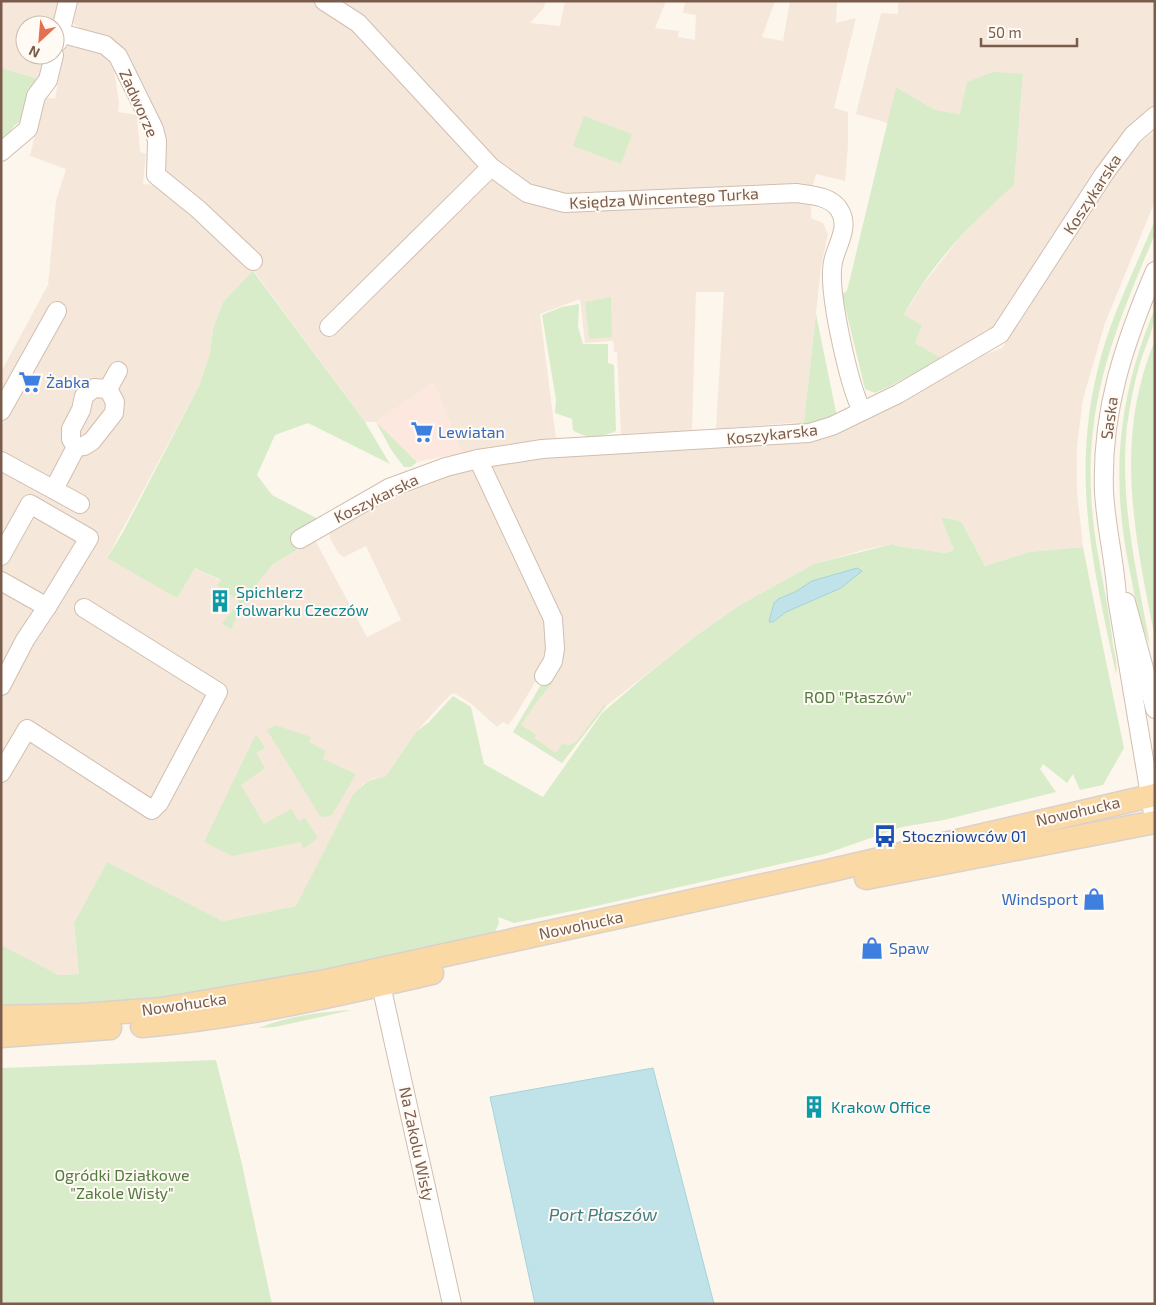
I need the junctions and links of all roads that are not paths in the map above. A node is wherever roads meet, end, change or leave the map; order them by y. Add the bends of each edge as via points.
1 (68, 1) edge
2 (324, 1) edge
3 (64, 15) edge
4 (65, 33) edge
5 (52, 65) edge
6 (1155, 116) edge
7 (1, 152) edge
8 (491, 167) junction
9 (253, 261) dead end
10 (1155, 270) edge
11 (57, 311) dead end
12 (328, 327) dead end
13 (118, 371) dead end
14 (108, 389) junction
15 (1, 411) edge
16 (862, 411) junction
17 (76, 447) junction
18 (478, 459) junction
19 (1, 461) edge
20 (54, 489) junction
21 (80, 504) dead end
22 (300, 539) dead end
23 (1, 556) edge
24 (1115, 573) junction
25 (1, 581) edge
26 (47, 607) junction
27 (84, 608) dead end
28 (544, 676) dead end
29 (1, 686) edge
30 (1155, 709) edge
31 (1, 773) edge
32 (1152, 795) edge
33 (1154, 823) edge
34 (381, 985) junction
35 (1, 1018) edge
36 (1, 1036) edge
37 (452, 1304) edge

1 - 3 street
2 - 8 street, Księdza Wincentego Turka via 358,23
4 - 9 street, Zadworze via 105,45 118,56 154,129 156,175
5 - 7 street via 48,80 36,96 29,128
6 - 16 street, Koszykarska via 1133,134 1109,167 1000,334 898,394
8 - 12 street
8 - 16 street, Księdza Wincentego Turka via 527,193 565,203 787,193 814,195 831,201 840,211 844,226 833,263 832,288 854,394
10 - 24 street, Saska via 1120,361 1106,429 1104,494
11 - 15 street
13 - 14 street
14 - 17 street via 115,402 114,413 92,441
14 - 17 street via 94,388 84,396 71,429 71,439
16 - 18 street, Koszykarska via 804,434 542,449
17 - 20 street
18 - 22 street, Koszykarska via 389,488
18 - 28 street via 553,619 556,649
19 - 20 street
20 - 21 street
23 - 26 street via 30,504 89,538
24 - 30 street, Saska via 1132,618
24 - 32 street, Saska via 1127,665
25 - 26 street
26 - 29 street
27 - 31 street via 218,692 164,795 152,810 27,728
32 - 33 street, Saska
32 - 35 main road, Nowohucka via 818,873 326,981 162,1009
33 - 34 main road, Nowohucka via 901,870
34 - 36 main road, Nowohucka via 169,1024
34 - 37 street, Na Zakolu Wisły

